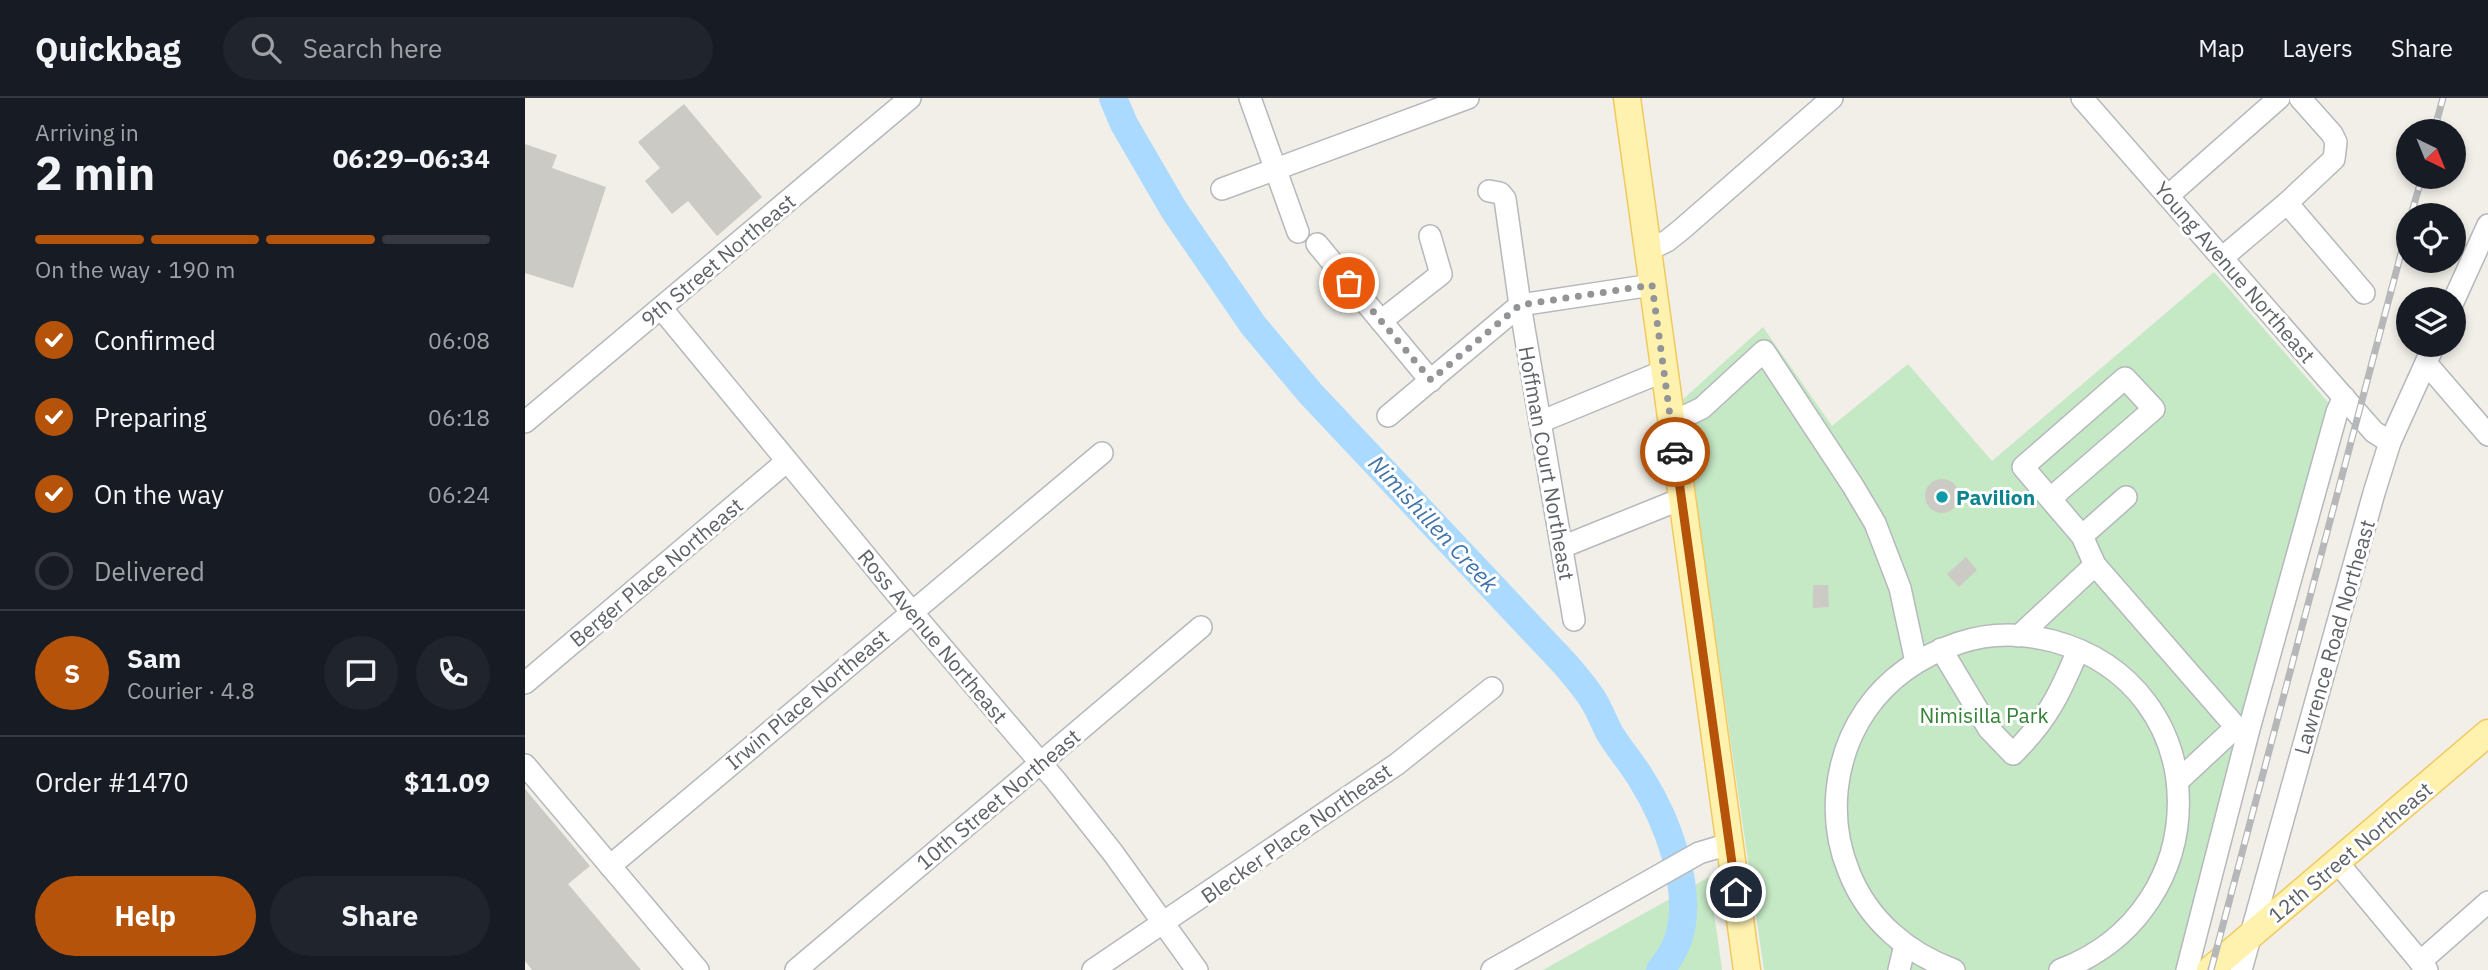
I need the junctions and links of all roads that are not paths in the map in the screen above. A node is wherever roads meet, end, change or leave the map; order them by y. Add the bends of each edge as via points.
1 (910, 98) edge
2 (1250, 98) edge
3 (1627, 98) edge
4 (1832, 98) edge
5 (2082, 98) edge
6 (2279, 98) edge
7 (2300, 98) edge
8 (1456, 100) edge
9 (1276, 169) junction
10 (1222, 189) dead end
11 (1489, 191) dead end
12 (2168, 196) junction
13 (2287, 203) junction
14 (2488, 225) edge
15 (1430, 236) dead end
16 (1648, 250) junction
17 (2222, 258) junction
18 (1652, 285) junction
19 (2460, 287) edge
20 (2364, 293) dead end
21 (1520, 305) junction
22 (661, 308) junction
23 (1381, 321) junction
24 (2429, 357) edge
25 (2432, 357) edge
26 (1664, 371) junction
27 (1431, 380) junction
28 (2344, 397) junction
29 (1388, 416) dead end
30 (525, 422) edge
31 (1540, 422) junction
32 (1671, 424) junction
33 (2488, 435) edge
34 (2391, 442) junction
35 (1101, 453) dead end
36 (787, 461) junction
37 (2051, 498) junction
38 (2126, 498) dead end
39 (1681, 499) junction
40 (2082, 536) junction
41 (1562, 547) junction
42 (2095, 565) junction
43 (911, 611) junction
44 (1574, 620) dead end
45 (1201, 627) dead end
46 (2019, 636) junction
47 (1941, 649) junction
48 (2078, 650) junction
49 (1916, 662) junction
50 (525, 683) edge
51 (1492, 688) dead end
52 (2243, 728) junction
53 (2488, 733) edge
54 (1041, 762) junction
55 (525, 765) edge
56 (2178, 781) junction
57 (1729, 844) junction
58 (2338, 863) junction
59 (610, 866) junction
60 (2488, 902) edge
61 (1165, 922) junction
62 (2251, 935) junction
63 (1905, 945) junction
64 (2423, 966) edge
65 (698, 970) edge
66 (796, 970) edge
67 (1093, 970) edge
68 (1198, 970) edge
69 (1492, 970) edge
70 (1747, 970) edge
71 (1899, 970) edge
72 (1954, 970) edge
73 (2060, 970) edge
74 (2187, 970) edge
75 (2210, 970) edge
76 (2241, 970) edge

1 - 22 street, 9th Street Northeast
2 - 9 street
3 - 16 main road
4 - 16 street via 1682,229
5 - 12 street, Young Avenue Northeast
6 - 12 street
7 - 13 street via 2332,134 2336,148 2330,164
8 - 9 street
9 - 10 street
9 - 23 street via 1308,238
11 - 21 street, Hoffman Court Northeast via 1504,199
12 - 17 street, Young Avenue Northeast
13 - 17 street
13 - 20 street
14 - 19 street
15 - 23 street via 1441,274
16 - 18 main road
17 - 28 street, Young Avenue Northeast
18 - 21 street
18 - 26 main road
21 - 27 street
21 - 31 street, Hoffman Court Northeast
22 - 30 street, 9th Street Northeast
22 - 36 street, Ross Avenue Northeast
23 - 27 street
24 - 34 street, Lawrence Road Northeast
25 - 33 street
26 - 31 street
26 - 32 main road
27 - 29 street
28 - 34 street, Young Avenue Northeast via 2374,432
28 - 52 street
31 - 41 street, Hoffman Court Northeast
32 - 39 main road
32 - 49 street via 1702,408 1764,351 1875,523 1900,588
34 - 62 street, Lawrence Road Northeast
35 - 43 street, Irwin Place Northeast
36 - 43 street, Ross Avenue Northeast
36 - 50 street, Berger Place Northeast
37 - 37 street via 2023,467 2125,378 2154,409
37 - 40 street
38 - 40 street
39 - 41 street
39 - 57 main road
40 - 42 street
41 - 44 street, Hoffman Court Northeast
42 - 46 street
42 - 52 street
43 - 54 street, Ross Avenue Northeast
43 - 59 street, Irwin Place Northeast
45 - 54 street, 10th Street Northeast
46 - 47 street via 1970,639
46 - 48 street
47 - 48 street via 1989,729 2013,754 2051,709
47 - 49 street
48 - 56 street via 2116,673 2146,705 2164,735
49 - 63 street via 1884,688 1861,717 1841,768 1836,804 1839,840 1853,882 1878,920
51 - 61 street, Blecker Place Northeast via 1397,764
52 - 56 street
52 - 74 street
53 - 58 main road, 12th Street Northeast
54 - 61 street, Ross Avenue Northeast
54 - 66 street, 10th Street Northeast
55 - 59 street
56 - 73 street via 2176,840 2157,891 2123,934
57 - 69 street via 1699,853
57 - 70 main road
58 - 62 main road, 12th Street Northeast
58 - 64 street
59 - 65 street
60 - 64 street
61 - 67 street, Blecker Place Northeast
61 - 68 street, Ross Avenue Northeast
62 - 75 main road, 12th Street Northeast
62 - 76 street, Lawrence Road Northeast
63 - 71 street
63 - 72 street

